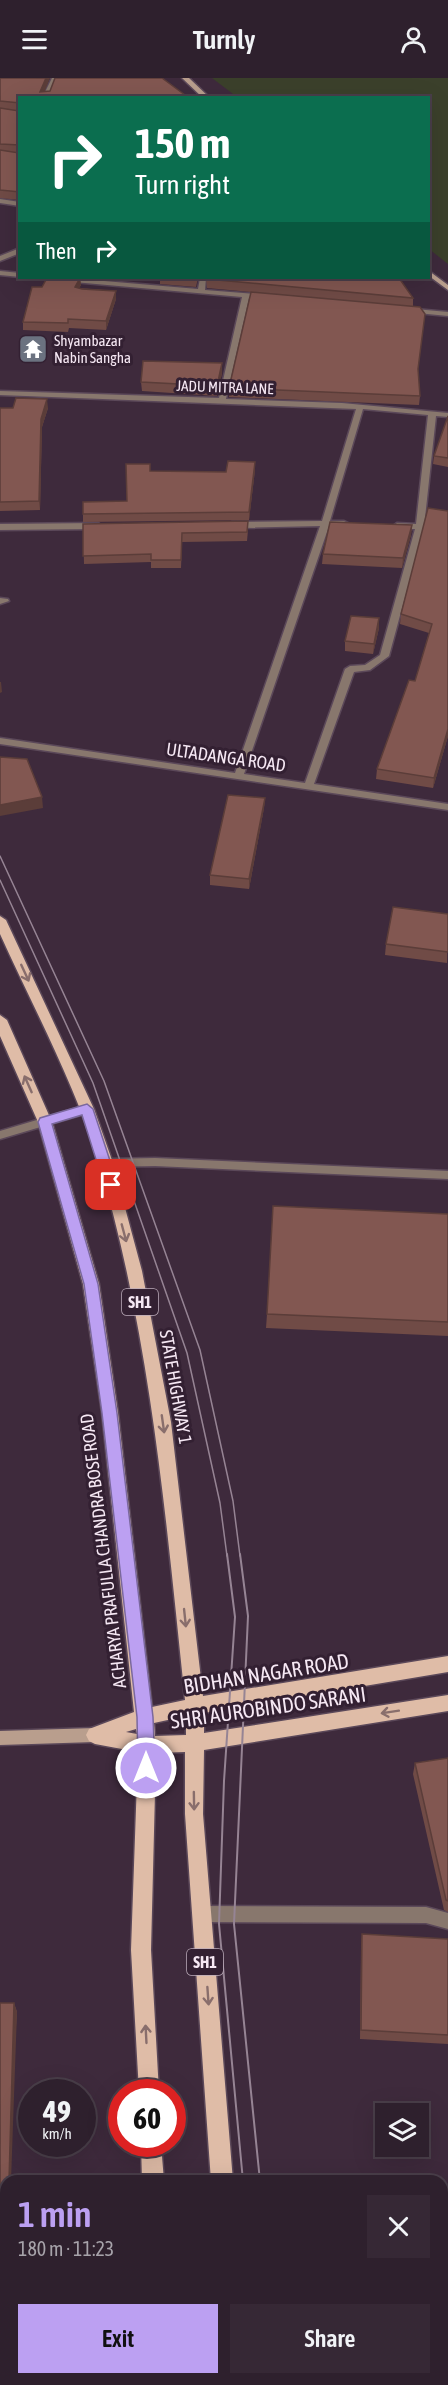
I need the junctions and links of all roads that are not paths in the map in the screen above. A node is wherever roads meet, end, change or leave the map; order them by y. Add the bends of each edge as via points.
1 (55, 78) edge
2 (186, 78) edge
3 (46, 96) edge
4 (205, 96) edge
5 (0, 201) edge
6 (18, 204) edge
7 (18, 251) edge
8 (0, 259) edge
9 (0, 273) edge
10 (430, 274) edge
11 (18, 275) edge
12 (64, 279) edge
13 (203, 279) edge
14 (448, 288) edge
15 (201, 290) junction
16 (246, 295) junction
17 (270, 297) edge
18 (400, 310) edge
19 (448, 314) edge
20 (0, 393) edge
21 (222, 401) junction
22 (360, 407) junction
23 (432, 413) junction
24 (448, 415) edge
25 (326, 522) junction
26 (350, 523) edge
27 (224, 525) edge
28 (384, 525) edge
29 (112, 526) edge
30 (0, 527) edge
31 (420, 527) junction
32 (0, 741) edge
33 (239, 775) junction
34 (309, 786) junction
35 (448, 807) edge
36 (0, 920) edge
37 (0, 1020) edge
38 (87, 1109) junction
39 (45, 1122) junction
40 (0, 1135) edge
41 (106, 1163) junction
42 (448, 1175) edge
43 (448, 1664) edge
44 (448, 1702) edge
45 (195, 1706) junction
46 (145, 1717) junction
47 (95, 1735) junction
48 (0, 1738) edge
49 (193, 1743) junction
50 (147, 1745) junction
51 (201, 1914) junction
52 (448, 1921) edge
53 (148, 2079) edge
54 (152, 2157) edge
55 (153, 2175) edge
56 (222, 2175) edge

1 - 3 street
2 - 4 main road
5 - 6 street
7 - 8 street
9 - 11 street
10 - 14 main road
12 - 15 street
13 - 15 street
15 - 16 street
16 - 17 street
16 - 21 street
18 - 19 street
20 - 21 street, JADU MITRA LANE
21 - 22 street, JADU MITRA LANE
22 - 23 street, JADU MITRA LANE
22 - 25 street
23 - 24 street, JADU MITRA LANE
23 - 31 street
25 - 26 street
25 - 27 street
25 - 33 street
28 - 31 street
29 - 30 street
31 - 34 street via 384,656 367,668 350,669
32 - 33 street, ULTADANGA ROAD
33 - 34 street, ULTADANGA ROAD
34 - 35 street, ULTADANGA ROAD
36 -> 38 main road, STATE HIGHWAY 1 / SH1
39 -> 37 main road, ACHARYA PRAFULLA CHANDRA BOSE ROAD / SH1
38 - 39 street
38 - 41 main road, STATE HIGHWAY 1 / SH1
39 - 40 street
39 - 46 main road, ACHARYA PRAFULLA CHANDRA BOSE ROAD / SH1 via 91,1284
41 - 42 street
41 -> 45 main road, STATE HIGHWAY 1 / SH1 via 134,1271 163,1422
43 - 45 main road, BIDHAN NAGAR ROAD
44 -> 49 main road, SHRI AUROBINDO SARANI
45 - 46 main road, BIDHAN NAGAR ROAD
45 - 49 main road, STATE HIGHWAY 1 / SH1
46 - 47 main road, BIDHAN NAGAR ROAD
46 - 50 main road, ACHARYA PRAFULLA CHANDRA BOSE ROAD / SH1
47 - 48 main road
47 - 50 main road, SHRI AUROBINDO SARANI
49 - 50 main road, SHRI AUROBINDO SARANI
49 -> 51 main road, SH1
53 -> 50 main road, ACHARYA PRAFULLA CHANDRA BOSE ROAD / SH1 via 141,1950
51 - 52 street via 426,1916
51 -> 56 main road, SH1
54 - 55 main road

